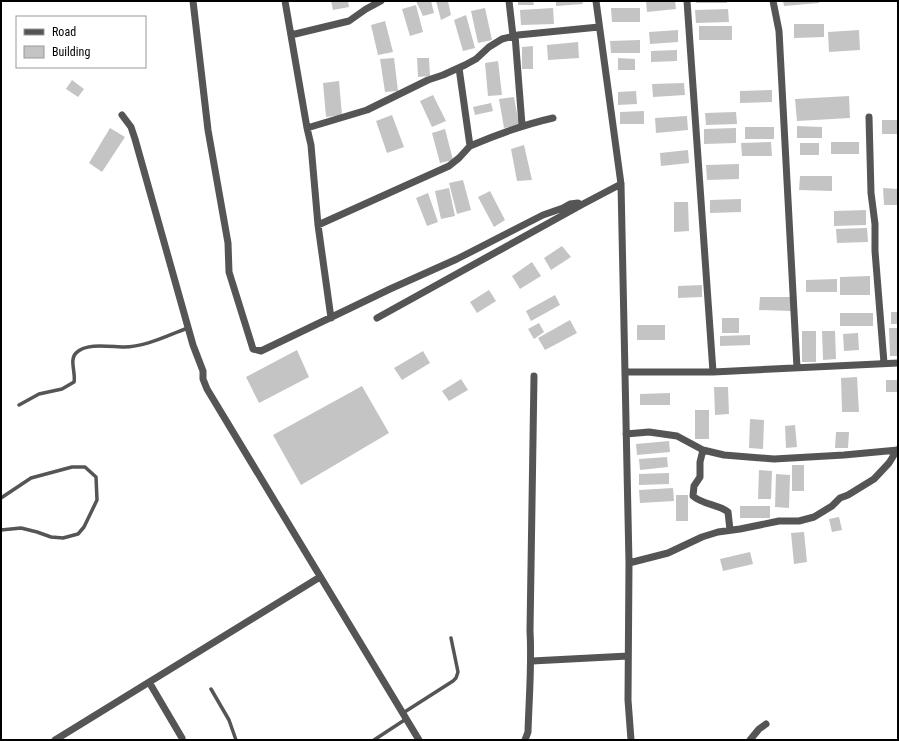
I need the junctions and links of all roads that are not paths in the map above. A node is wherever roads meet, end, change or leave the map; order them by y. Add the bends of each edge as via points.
1 (193, 1) edge
2 (285, 1) edge
3 (364, 1) edge
4 (381, 1) edge
5 (509, 1) edge
6 (596, 1) edge
7 (687, 1) edge
8 (773, 1) edge
9 (366, 9) junction
10 (599, 27) junction
11 (291, 35) junction
12 (514, 36) junction
13 (459, 68) junction
14 (122, 115) dead end
15 (869, 117) dead end
16 (552, 118) dead end
17 (522, 125) junction
18 (308, 128) junction
19 (470, 146) junction
20 (621, 184) junction
21 (581, 205) junction
22 (318, 224) junction
23 (331, 318) junction
24 (377, 318) dead end
25 (188, 328) junction
26 (884, 363) junction
27 (898, 363) edge
28 (797, 368) junction
29 (626, 372) junction
30 (713, 372) junction
31 (534, 376) dead end
32 (19, 405) dead end
33 (626, 434) junction
34 (703, 450) junction
35 (897, 450) edge
36 (1, 498) edge
37 (1, 530) edge
38 (730, 530) junction
39 (629, 563) junction
40 (320, 577) junction
41 (451, 638) dead end
42 (628, 656) junction
43 (532, 661) junction
44 (149, 682) junction
45 (211, 689) dead end
46 (404, 716) junction
47 (766, 724) dead end
48 (182, 738) dead end
49 (54, 740) edge
50 (236, 740) edge
51 (374, 740) edge
52 (419, 740) edge
53 (525, 740) edge
54 (631, 740) edge
55 (750, 740) edge

1 - 23 street via 208,130 228,242 229,272 251,346 256,351 261,351
2 - 11 street
3 - 9 street
4 - 9 street
5 - 12 street
6 - 10 street
7 - 30 street
8 - 28 street via 779,31
9 - 11 street via 349,21
10 - 12 street
10 - 20 street
11 - 18 street
12 - 13 street via 502,39 476,59
12 - 17 street
13 - 18 street via 367,110
13 - 19 street
14 - 25 street via 136,139
15 - 26 street via 870,194 875,224
16 - 17 street
17 - 19 street
18 - 22 street
19 - 22 street via 449,166
20 - 21 street
20 - 29 street
21 - 23 street via 570,204 543,215
21 - 24 street
22 - 23 street
25 - 32 lane via 137,345 97,346 81,350 74,358 74,382 62,389 39,394
25 - 40 street via 207,389
26 - 27 street
26 - 28 street
28 - 30 street
29 - 30 street
29 - 33 street
31 - 43 street via 530,624
33 - 34 street via 649,432 677,436
33 - 39 street
34 - 35 street via 724,455 774,459
34 - 38 street via 700,477 694,486 693,496 722,507 728,512
35 - 38 street via 874,479 840,498 814,517
36 - 37 lane via 31,478 72,467 85,467 96,478 97,500 78,534 63,538 21,528
38 - 39 street via 702,537 668,553
39 - 42 street
40 - 44 street
40 - 46 street
41 - 46 lane via 458,672 456,678
42 - 43 street
42 - 54 street
43 - 53 street via 529,676 528,732
44 - 48 street
44 - 49 street
45 - 50 lane via 229,720
46 - 51 lane
46 - 52 street
47 - 55 street

